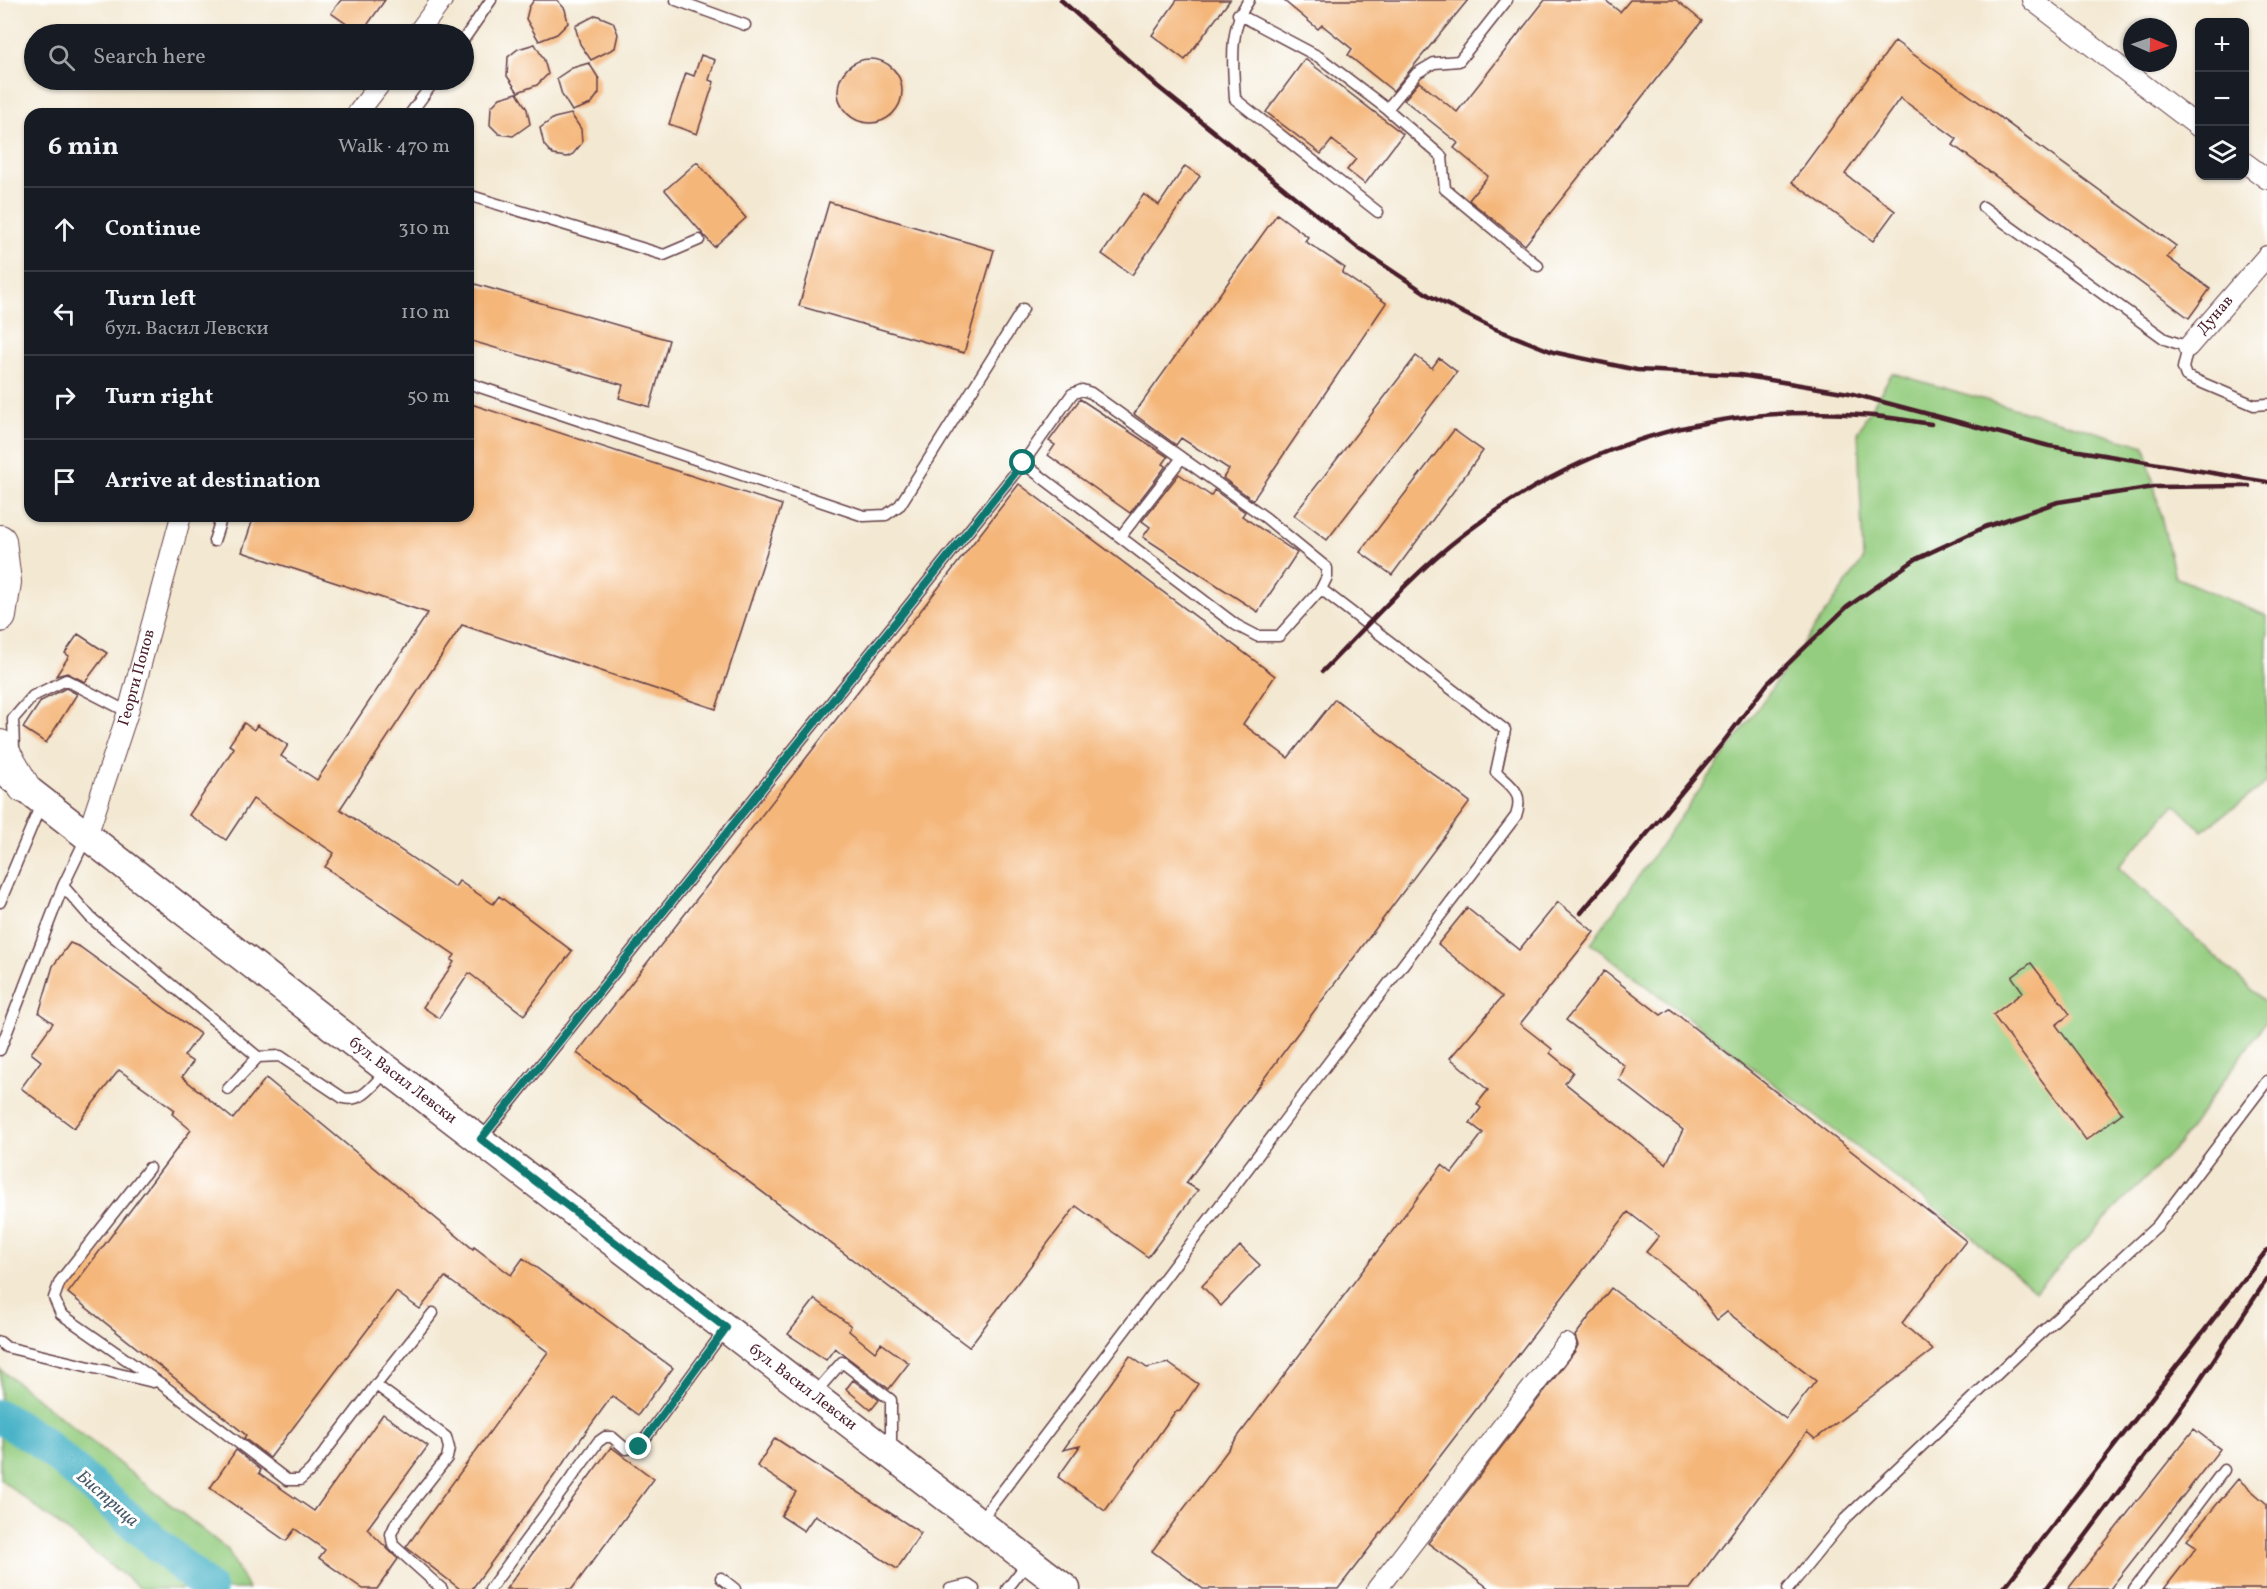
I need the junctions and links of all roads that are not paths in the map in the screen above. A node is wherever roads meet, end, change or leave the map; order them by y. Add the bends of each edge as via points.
1 (442, 0) edge
2 (491, 0) edge
3 (676, 0) edge
4 (1249, 0) edge
5 (1507, 0) edge
6 (2035, 1) edge
7 (1238, 14) junction
8 (424, 24) edge
9 (474, 25) edge
10 (745, 25) dead end
11 (375, 90) edge
12 (428, 90) edge
13 (362, 108) edge
14 (414, 108) edge
15 (1387, 109) junction
16 (2196, 126) edge
17 (2249, 166) edge
18 (2267, 179) edge
19 (474, 197) edge
20 (1983, 207) dead end
21 (1378, 212) dead end
22 (699, 240) dead end
23 (2267, 256) edge
24 (1538, 266) dead end
25 (1023, 309) dead end
26 (2188, 347) junction
27 (474, 385) edge
28 (2267, 404) edge
29 (1181, 459) junction
30 (1023, 463) junction
31 (179, 522) edge
32 (220, 522) edge
33 (1121, 536) junction
34 (0, 541) edge
35 (214, 541) dead end
36 (1322, 589) junction
37 (0, 613) edge
38 (128, 712) junction
39 (0, 746) edge
40 (22, 785) edge
41 (87, 836) junction
42 (63, 886) junction
43 (0, 902) edge
44 (0, 1050) edge
45 (258, 1057) junction
46 (387, 1069) junction
47 (2267, 1081) edge
48 (228, 1089) dead end
49 (481, 1139) junction
50 (149, 1168) dead end
51 (433, 1313) dead end
52 (726, 1328) junction
53 (0, 1342) edge
54 (1566, 1344) dead end
55 (160, 1383) junction
56 (376, 1386) junction
57 (813, 1395) junction
58 (891, 1455) junction
59 (2223, 1470) dead end
60 (978, 1522) junction
61 (1029, 1560) junction
62 (722, 1578) dead end
63 (442, 1589) edge
64 (490, 1589) edge
65 (735, 1589) edge
66 (950, 1589) edge
67 (974, 1589) edge
68 (1007, 1589) edge
69 (1066, 1589) edge
70 (1377, 1589) edge
71 (1788, 1589) edge
72 (2134, 1589) edge

1 - 8 street
2 - 9 lane
3 - 10 lane
4 - 7 lane
5 - 15 lane via 1459,61 1434,63 1417,73
6 - 16 street
7 - 15 lane via 1319,57
7 - 21 lane via 1232,54 1235,99
11 - 13 street
12 - 14 lane
15 - 24 lane via 1442,157 1445,189
17 - 18 street
19 - 22 lane via 664,255
20 - 26 lane via 2165,339
23 - 26 street, Дунав
25 - 27 lane via 900,505 886,515 864,516
26 - 28 lane via 2182,368 2186,376 2254,405
29 - 30 lane via 1117,410 1082,390 1072,394
29 - 33 lane
29 - 36 lane via 1266,518 1327,568
30 - 33 lane
30 - 49 lane
31 - 38 street, Георги Попов
32 - 35 lane
33 - 36 lane via 1236,626 1257,636 1279,636
34 - 37 main road via 5,582
36 - 60 lane via 1505,730 1496,772 1518,792 1520,805 1516,816
38 - 40 lane via 66,680 33,696 13,719 12,743
38 - 41 street, Георги Попов
39 - 40 main road
40 - 41 street, бул. Васил Левски
40 - 43 lane
41 - 42 lane
41 - 46 street, бул. Васил Левски
42 - 44 lane
42 - 45 lane via 92,918
45 - 46 lane via 280,1056 352,1100 362,1096
45 - 48 lane
46 - 49 street, бул. Васил Левски
47 - 71 lane via 2157,1226 1845,1520
49 - 52 street, бул. Васил Левски
50 - 55 lane via 60,1281 54,1298 61,1314
51 - 56 lane
52 - 57 street, бул. Васил Левски
52 - 64 lane via 639,1447 627,1449 612,1437 598,1442
53 - 55 lane via 6,1347
54 - 70 street
55 - 56 lane via 287,1480 300,1480 310,1470
56 - 63 lane via 446,1437 447,1458 391,1534 393,1545
57 - 58 street, бул. Васил Левски
57 - 58 lane via 842,1362 891,1400
58 - 60 street, бул. Васил Левски
59 - 72 lane
60 - 61 street, бул. Васил Левски
61 - 68 lane
61 - 69 street, бул. Васил Левски
62 - 65 lane
66 - 67 lane via 968,1585

